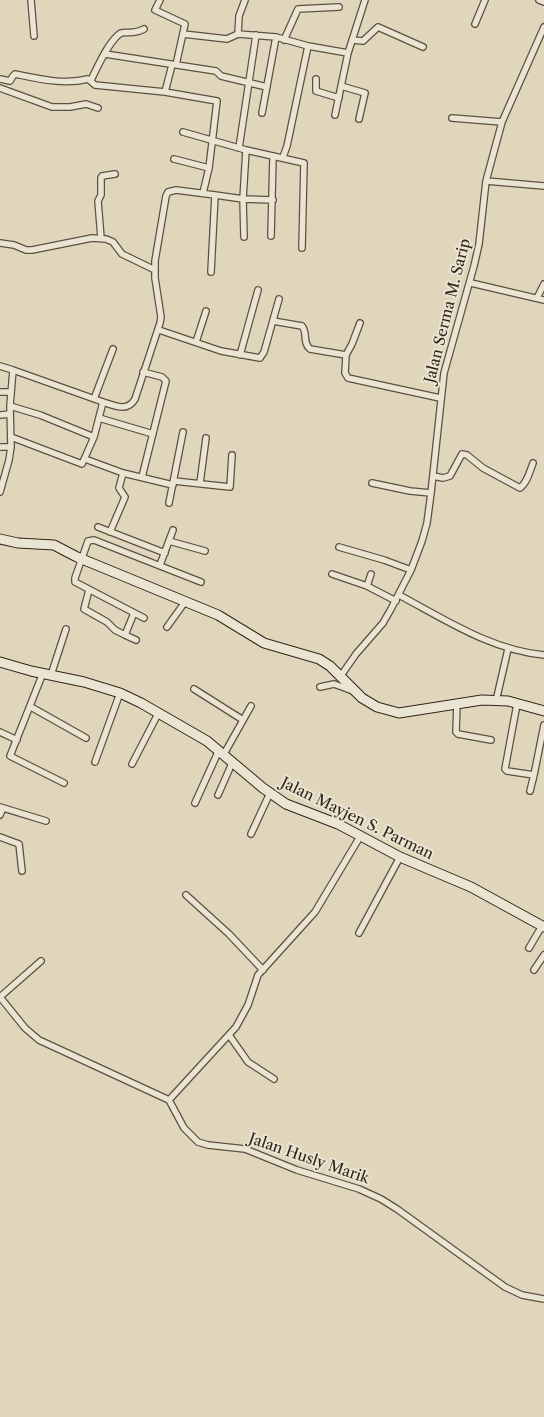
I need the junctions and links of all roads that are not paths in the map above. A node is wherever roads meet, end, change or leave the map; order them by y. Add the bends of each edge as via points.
1 (31, 0) edge
2 (160, 0) edge
3 (245, 0) edge
4 (366, 0) edge
5 (485, 0) edge
6 (538, 0) edge
7 (544, 2) edge
8 (339, 7) dead end
9 (475, 24) dead end
10 (544, 27) edge
11 (144, 29) dead end
12 (183, 34) junction
13 (238, 34) junction
14 (34, 36) dead end
15 (256, 36) junction
16 (276, 37) junction
17 (284, 40) junction
18 (352, 40) junction
19 (308, 46) junction
20 (423, 47) dead end
21 (348, 53) junction
22 (105, 54) junction
23 (174, 65) junction
24 (316, 79) dead end
25 (0, 80) edge
26 (91, 80) junction
27 (248, 82) junction
28 (341, 86) junction
29 (0, 88) edge
30 (267, 88) junction
31 (165, 92) junction
32 (339, 98) junction
33 (98, 108) dead end
34 (262, 113) dead end
35 (335, 115) dead end
36 (452, 118) dead end
37 (359, 119) dead end
38 (502, 122) junction
39 (183, 132) dead end
40 (213, 140) junction
41 (239, 148) junction
42 (246, 150) junction
43 (273, 157) junction
44 (283, 158) junction
45 (174, 159) dead end
46 (209, 168) junction
47 (115, 174) dead end
48 (486, 181) junction
49 (544, 186) edge
50 (202, 193) junction
51 (215, 195) junction
52 (243, 199) junction
53 (273, 200) junction
54 (271, 236) dead end
55 (244, 237) dead end
56 (101, 238) junction
57 (0, 243) edge
58 (302, 248) dead end
59 (155, 270) junction
60 (211, 272) dead end
61 (470, 283) junction
62 (544, 284) edge
63 (258, 290) dead end
64 (537, 298) junction
65 (279, 299) dead end
66 (544, 300) edge
67 (206, 311) dead end
68 (273, 321) junction
69 (360, 323) dead end
70 (159, 330) junction
71 (196, 342) junction
72 (113, 349) dead end
73 (240, 355) junction
74 (346, 355) junction
75 (0, 366) edge
76 (13, 370) junction
77 (143, 372) junction
78 (0, 392) edge
79 (11, 392) junction
80 (440, 398) junction
81 (94, 399) junction
82 (103, 402) junction
83 (10, 406) junction
84 (10, 414) junction
85 (0, 415) edge
86 (99, 418) junction
87 (183, 432) dead end
88 (153, 434) junction
89 (11, 437) junction
90 (94, 437) junction
91 (206, 438) dead end
92 (0, 447) edge
93 (11, 447) junction
94 (232, 455) dead end
95 (85, 459) junction
96 (533, 463) dead end
97 (123, 473) junction
98 (433, 476) junction
99 (142, 477) junction
100 (173, 483) junction
101 (200, 483) junction
102 (372, 483) dead end
103 (0, 492) edge
104 (431, 493) junction
105 (169, 503) dead end
106 (98, 527) dead end
107 (173, 530) dead end
108 (110, 532) junction
109 (0, 539) edge
110 (169, 541) junction
111 (339, 547) dead end
112 (205, 551) dead end
113 (165, 553) junction
114 (82, 559) junction
115 (160, 565) junction
116 (411, 570) junction
117 (332, 574) dead end
118 (371, 574) dead end
119 (201, 582) dead end
120 (367, 586) junction
121 (89, 590) junction
122 (398, 598) junction
123 (185, 602) junction
124 (134, 613) junction
125 (144, 618) dead end
126 (167, 628) dead end
127 (66, 629) dead end
128 (125, 635) junction
129 (136, 640) dead end
130 (508, 648) junction
131 (544, 656) edge
132 (0, 662) edge
133 (47, 674) junction
134 (340, 676) junction
135 (320, 687) dead end
136 (194, 689) dead end
137 (357, 693) junction
138 (120, 694) junction
139 (496, 701) junction
140 (457, 703) junction
141 (517, 704) junction
142 (250, 706) dead end
143 (30, 707) junction
144 (544, 711) edge
145 (159, 712) junction
146 (243, 720) junction
147 (544, 724) edge
148 (0, 732) edge
149 (86, 738) dead end
150 (16, 740) junction
151 (491, 740) dead end
152 (221, 752) junction
153 (233, 761) junction
154 (95, 762) dead end
155 (132, 764) dead end
156 (534, 775) junction
157 (64, 783) dead end
158 (530, 791) dead end
159 (270, 793) junction
160 (218, 795) dead end
161 (195, 803) dead end
162 (1, 807) edge
163 (0, 815) edge
164 (46, 821) dead end
165 (251, 834) dead end
166 (361, 836) junction
167 (0, 837) edge
168 (400, 856) junction
169 (22, 871) dead end
170 (186, 895) dead end
171 (543, 926) edge
172 (359, 933) dead end
173 (530, 948) dead end
174 (544, 955) edge
175 (41, 961) dead end
176 (263, 970) junction
177 (534, 970) dead end
178 (0, 997) edge
179 (229, 1035) junction
180 (274, 1079) dead end
181 (169, 1100) junction
182 (544, 1299) edge

1 - 14 street
2 - 12 street via 155,10 185,24
3 - 13 street via 239,16
4 - 18 street
5 - 9 street
6 - 7 street
8 - 17 street via 298,10
10 - 38 street, Jalan Serma M. Sarip
11 - 22 street via 134,34 121,33
12 - 13 street via 227,39
12 - 23 street
13 - 15 street
15 - 16 street
15 - 27 street
16 - 17 street
16 - 30 street
17 - 19 street
18 - 20 street via 362,41 378,27
18 - 21 street
19 - 21 street
19 - 44 street
21 - 28 street
22 - 23 street
22 - 26 street
23 - 27 street via 216,71 221,76
23 - 31 street
24 - 32 street via 316,91
25 - 26 street via 10,81 15,74 59,82
26 - 31 street via 95,85
27 - 30 street
27 - 41 street
28 - 32 street
28 - 37 street via 365,93
29 - 33 street via 52,107 70,108 86,104
30 - 34 street
31 - 40 street via 218,101
32 - 35 street
36 - 38 street
38 - 48 street, Jalan Serma M. Sarip
39 - 40 street
40 - 41 street
40 - 46 street
41 - 42 street
42 - 43 street
42 - 52 street
43 - 44 street
43 - 53 street
44 - 58 street via 305,164
45 - 46 street
46 - 50 street
47 - 56 street via 101,178 98,201
48 - 49 street
48 - 61 street, Jalan Serma M. Sarip via 479,244
50 - 51 street
50 - 59 street via 176,190 167,194
51 - 52 street
51 - 60 street
52 - 53 street
52 - 55 street
53 - 54 street
56 - 57 street via 32,250
56 - 59 street via 113,242 122,254
59 - 70 street via 161,317
61 - 64 street
61 - 80 street, Jalan Serma M. Sarip via 447,358
62 - 64 street
63 - 73 street
64 - 66 street
65 - 68 street
67 - 71 street
68 - 73 street via 262,356
68 - 74 street via 302,326 310,349
69 - 74 street
70 - 71 street
70 - 77 street
71 - 73 street
72 - 81 street
74 - 80 street via 345,373 348,378
75 - 76 street
76 - 79 street
76 - 81 street
77 - 82 street via 130,406
77 - 88 street via 166,381
78 - 79 street
79 - 83 street
80 - 98 street, Jalan Serma M. Sarip
81 - 82 street
82 - 86 street
83 - 84 street
83 - 90 street
84 - 85 street
84 - 89 street
86 - 88 street
86 - 90 street
87 - 100 street
88 - 99 street
89 - 93 street
89 - 95 street via 80,464
90 - 95 street
91 - 101 street
92 - 93 street
93 - 103 street
94 - 101 street via 230,487
95 - 97 street
96 - 98 street via 520,488 462,454 450,476
97 - 99 street
97 - 108 street via 119,488 124,496
98 - 104 street, Jalan Serma M. Sarip
99 - 100 street
100 - 101 street
100 - 105 street
102 - 104 street
104 - 116 street, Jalan Serma M. Sarip via 427,523
106 - 108 street
107 - 110 street
108 - 113 street
109 - 114 street via 48,543
110 - 112 street
110 - 113 street
111 - 116 street
113 - 115 street
114 - 115 street via 90,539
114 - 121 street via 75,582
114 - 123 street
115 - 119 street
116 - 122 street, Jalan Serma M. Sarip
117 - 120 street
118 - 120 street
120 - 122 street
121 - 124 street
121 - 128 street via 84,609
122 - 130 street via 481,639
122 - 134 street, Jalan Serma M. Sarip via 383,623
123 - 126 street
123 - 134 street via 218,615 264,643 319,659
124 - 125 street
124 - 128 street
127 - 133 street
128 - 129 street
130 - 131 street
130 - 139 street
132 - 133 street, Jalan Mayjen S. Parman
133 - 138 street, Jalan Mayjen S. Parman
133 - 143 street
134 - 137 street
135 - 137 street via 334,684
136 - 146 street
137 - 140 street via 377,707 399,713
138 - 145 street, Jalan Mayjen S. Parman
138 - 154 street
139 - 140 street
139 - 141 street
140 - 151 street via 456,732
141 - 144 street
141 - 156 street via 505,769
142 - 146 street
143 - 149 street
143 - 150 street
145 - 152 street, Jalan Mayjen S. Parman
145 - 155 street
146 - 152 street
147 - 156 street
148 - 150 street
150 - 157 street via 11,758
152 - 153 street, Jalan Mayjen S. Parman
152 - 161 street
153 - 159 street, Jalan Mayjen S. Parman
153 - 160 street
156 - 158 street
159 - 165 street
159 - 166 street, Jalan Mayjen S. Parman via 295,808 325,818
162 - 163 street
162 - 164 street
166 - 168 street, Jalan Mayjen S. Parman
166 - 176 street via 315,912
167 - 169 street via 19,844
168 - 171 street, Jalan Mayjen S. Parman via 471,887
168 - 172 street
170 - 176 street
171 - 173 street
174 - 177 street
175 - 178 street
176 - 179 street via 258,975 244,1015
178 - 181 street via 39,1040
179 - 180 street via 248,1062
179 - 181 street
181 - 182 street, Jalan Husly Marik via 184,1128 198,1142 245,1149 371,1194 397,1209 495,1281 522,1295

